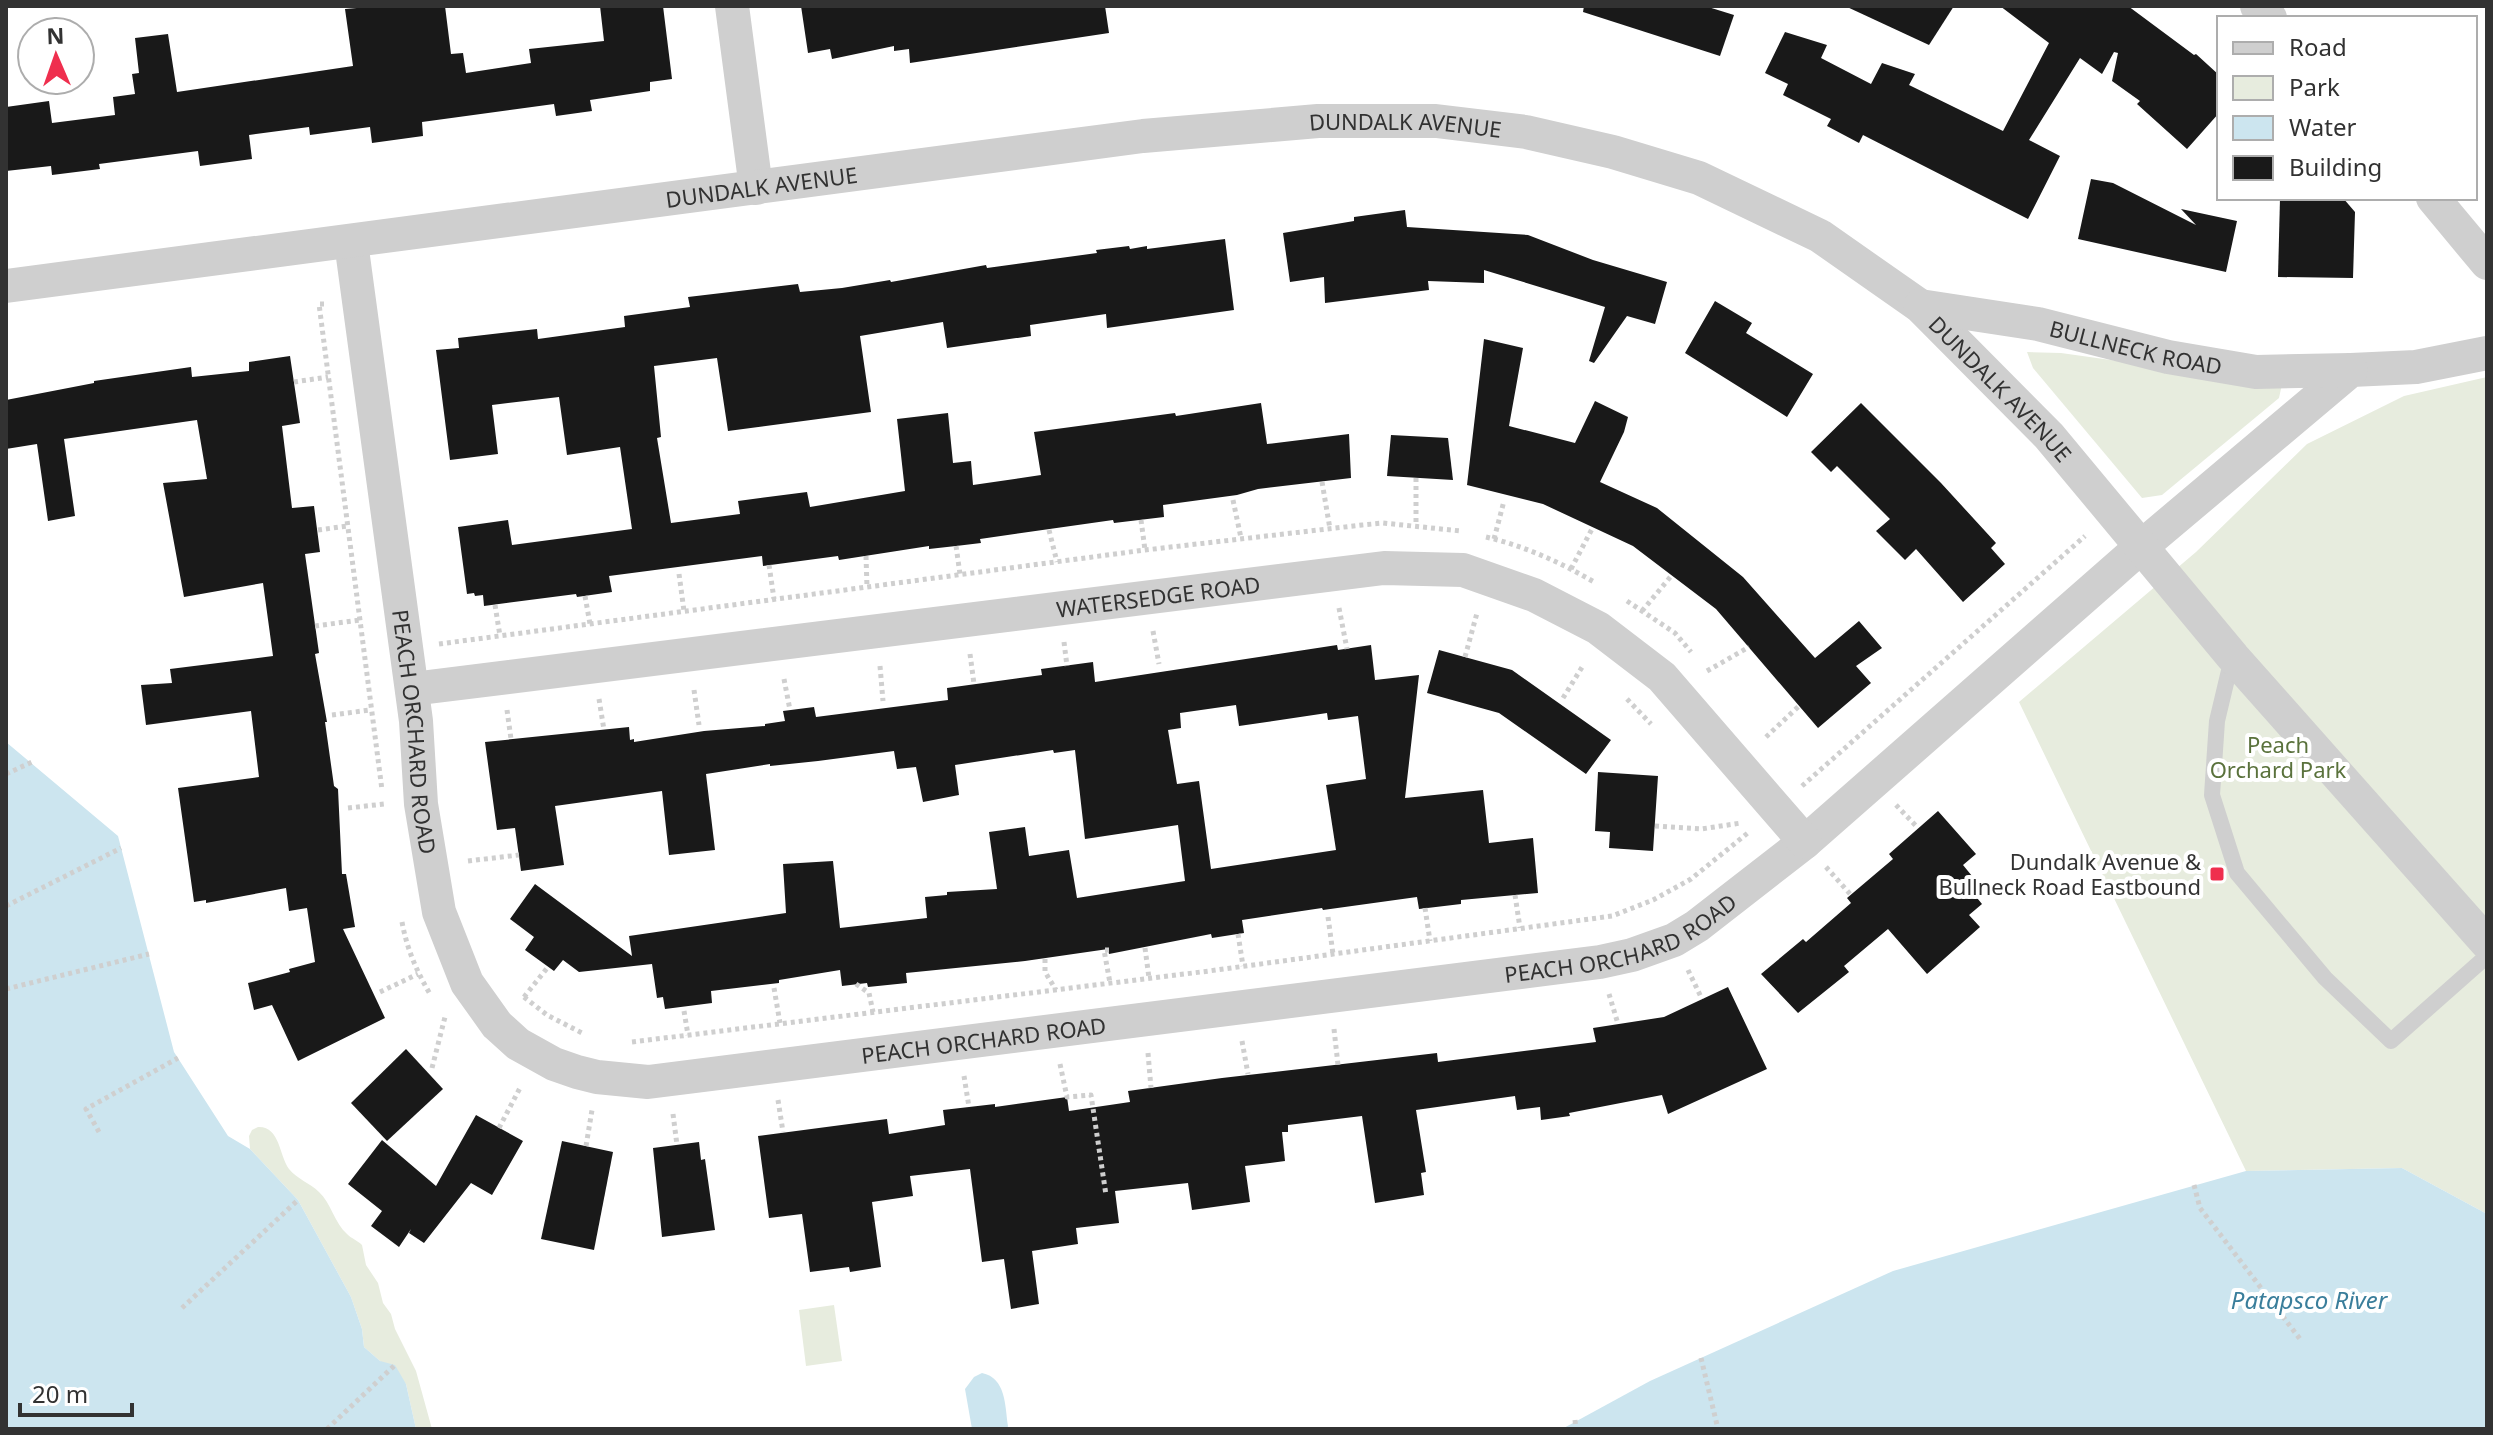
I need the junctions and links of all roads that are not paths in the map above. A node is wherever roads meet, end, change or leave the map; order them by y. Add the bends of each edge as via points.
1 (732, 6) edge
2 (756, 188) junction
3 (2435, 200) edge
4 (351, 242) junction
5 (2487, 263) edge
6 (6, 286) edge
7 (1920, 306) junction
8 (2487, 353) edge
9 (2351, 370) junction
10 (2141, 547) junction
11 (2233, 657) junction
12 (412, 689) junction
13 (1805, 842) junction
14 (2487, 943) edge
15 (2487, 956) edge

1 - 2 street
2 - 4 street, DUNDALK AVENUE
2 - 7 street, DUNDALK AVENUE via 1143,136 1318,121 1436,121 1526,132 1699,178 1820,236
3 - 5 street
4 - 6 street, DUNDALK AVENUE
4 - 12 street, PEACH ORCHARD ROAD
7 - 9 street, BULLNECK ROAD via 2038,324 2168,357 2256,372
7 - 10 street, DUNDALK AVENUE via 2049,436
8 - 9 street, BULLNECK ROAD via 2416,367
9 - 10 street
10 - 11 street, DUNDALK AVENUE
10 - 13 street, PEACH ORCHARD ROAD
11 - 14 street, DUNDALK AVENUE
11 - 15 lane via 2217,721 2212,795 2237,873 2325,978 2391,1041
12 - 13 street, WATERSEDGE ROAD via 1384,568 1463,570 1554,604 1598,628 1662,677
12 - 13 street, PEACH ORCHARD ROAD via 421,804 439,912 467,983 518,1044 554,1064 597,1077 648,1082 1632,955 1697,926

